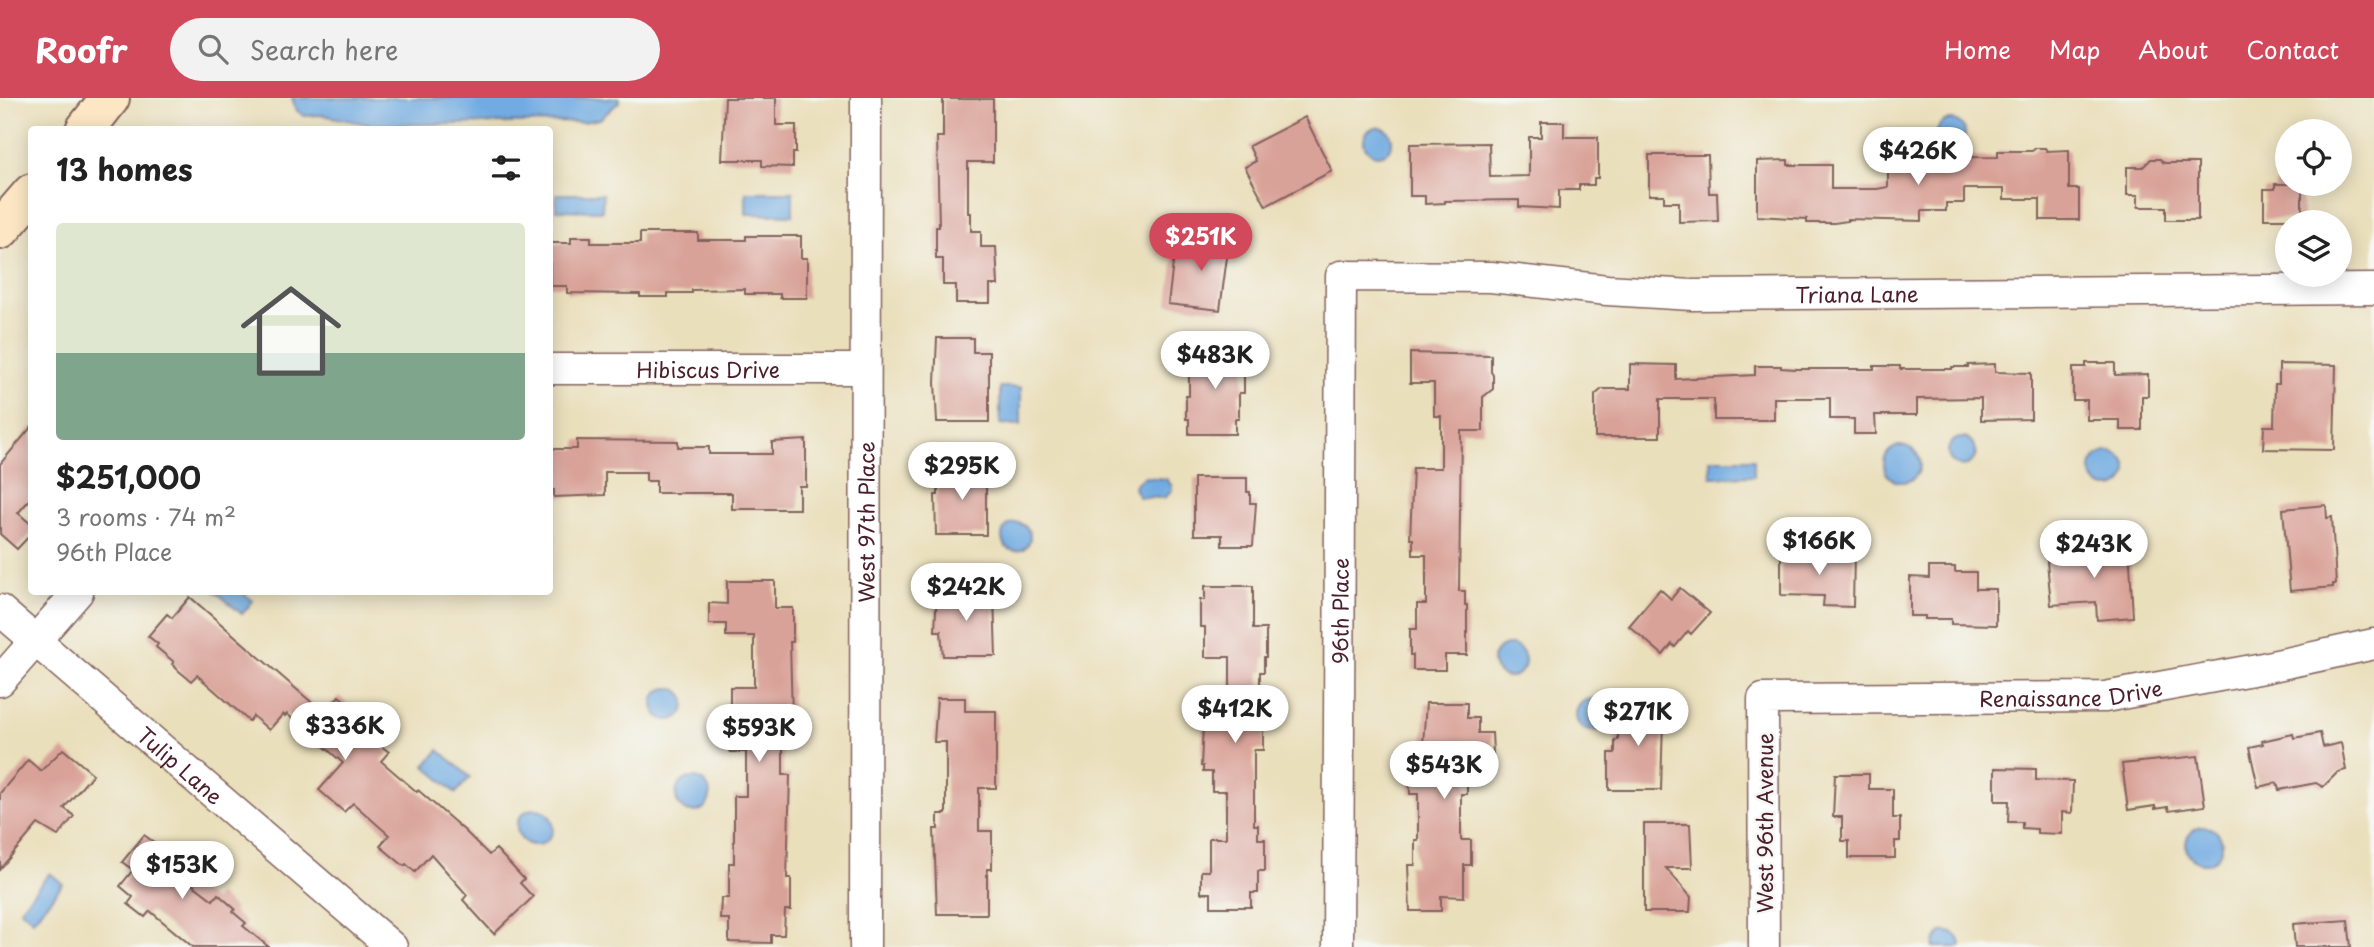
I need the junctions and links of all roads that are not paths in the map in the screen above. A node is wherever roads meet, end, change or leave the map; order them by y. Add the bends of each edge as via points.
1 (110, 98) edge
2 (866, 98) edge
3 (88, 126) edge
4 (28, 198) edge
5 (0, 230) edge
6 (1341, 276) joint
7 (2374, 289) edge
8 (553, 369) edge
9 (865, 369) junction
10 (75, 595) edge
11 (0, 610) edge
12 (35, 640) junction
13 (2374, 644) edge
14 (0, 681) edge
15 (1763, 699) joint
16 (392, 947) edge
17 (865, 947) edge
18 (1338, 947) edge
19 (1764, 947) edge

1 - 3 street
2 - 9 street, West 97th Place
4 - 5 street
6 - 7 street, Triana Lane via 1491,277 1692,295
6 - 18 street, 96th Place
8 - 9 street, Hibiscus Drive
9 - 17 street, West 97th Place
10 - 12 street
11 - 12 street, Tulip Lane
12 - 14 street
12 - 16 street, Tulip Lane
13 - 15 street, Renaissance Drive via 2105,697
15 - 19 street, West 96th Avenue

